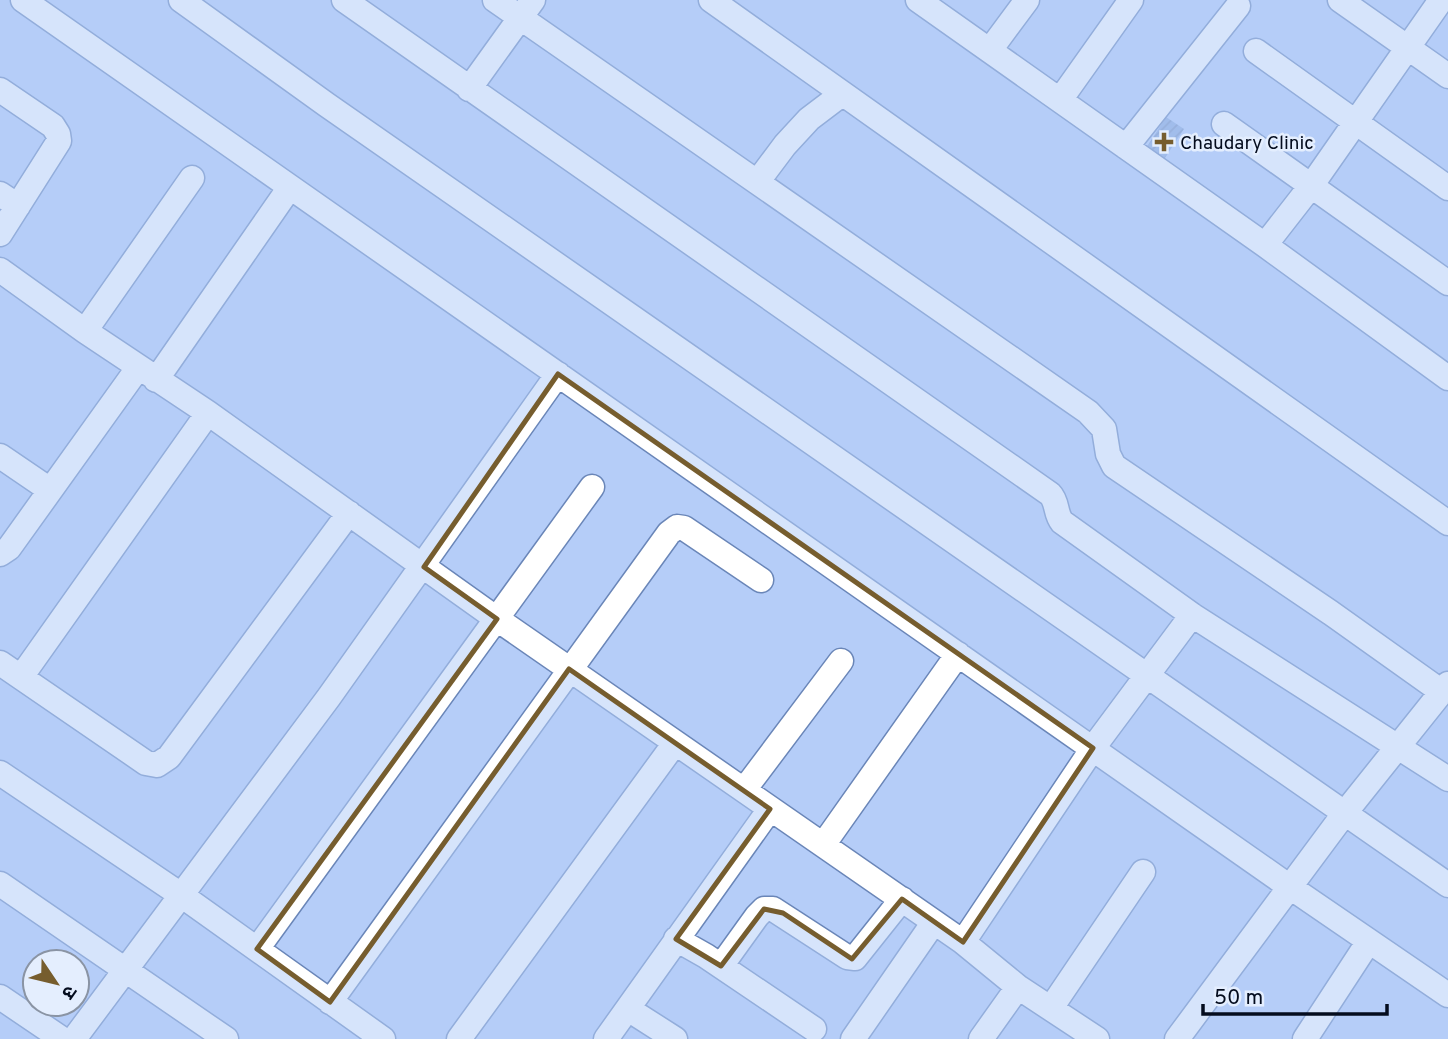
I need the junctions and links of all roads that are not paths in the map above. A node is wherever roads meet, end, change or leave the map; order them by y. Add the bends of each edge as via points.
1 (23, 0) edge
2 (181, 0) edge
3 (344, 0) edge
4 (495, 0) edge
5 (711, 0) edge
6 (918, 0) edge
7 (1027, 0) edge
8 (1131, 0) edge
9 (1340, 0) edge
10 (1441, 0) edge
11 (1238, 6) dead end
12 (526, 9) edge
13 (1408, 47) junction
14 (990, 50) junction
15 (1256, 51) dead end
16 (1448, 76) edge
17 (469, 89) junction
18 (0, 90) edge
19 (842, 94) junction
20 (1060, 100) junction
21 (1355, 123) junction
22 (1224, 124) dead end
23 (1126, 147) junction
24 (192, 178) dead end
25 (758, 181) junction
26 (1311, 186) junction
27 (290, 187) junction
28 (1448, 188) edge
29 (9, 200) edge
30 (0, 234) edge
31 (1265, 245) junction
32 (0, 270) edge
33 (1448, 283) edge
34 (85, 331) junction
35 (147, 374) junction
36 (558, 374) junction
37 (1448, 378) edge
38 (208, 413) junction
39 (0, 456) edge
40 (592, 487) dead end
41 (50, 490) junction
42 (349, 513) junction
43 (1448, 523) edge
44 (0, 554) edge
45 (424, 567) junction
46 (761, 580) dead end
47 (1192, 615) junction
48 (497, 619) junction
49 (958, 654) junction
50 (841, 661) dead end
51 (0, 663) edge
52 (569, 669) junction
53 (1145, 675) junction
54 (21, 677) junction
55 (1445, 688) edge
56 (676, 743) junction
57 (1093, 748) junction
58 (1397, 748) junction
59 (0, 773) edge
60 (1448, 779) edge
61 (744, 790) junction
62 (770, 809) junction
63 (1344, 814) junction
64 (823, 845) junction
65 (1143, 872) dead end
66 (0, 884) edge
67 (1448, 885) edge
68 (1290, 887) junction
69 (181, 895) junction
70 (902, 899) junction
71 (934, 922) junction
72 (676, 939) junction
73 (1369, 941) junction
74 (964, 942) junction
75 (257, 949) junction
76 (721, 966) junction
77 (127, 970) junction
78 (1018, 987) junction
79 (1448, 995) edge
80 (0, 997) edge
81 (330, 1002) junction
82 (1051, 1008) junction
83 (628, 1009) junction
84 (814, 1029) dead end
85 (62, 1039) edge
86 (74, 1039) edge
87 (226, 1039) edge
88 (383, 1039) edge
89 (459, 1039) edge
90 (606, 1039) edge
91 (675, 1039) edge
92 (853, 1039) edge
93 (981, 1039) edge
94 (1097, 1039) edge
95 (1177, 1039) edge
96 (1305, 1039) edge

1 - 27 street
2 - 53 street
3 - 17 street
4 - 12 street
5 - 19 street
6 - 14 street
7 - 14 street
8 - 20 street
9 - 13 street
10 - 13 street
11 - 23 street
12 - 17 street
12 - 25 street
13 - 16 street
13 - 21 street
14 - 20 street
15 - 21 street
17 - 47 street via 1050,494 1062,522
18 - 29 street via 58,134 55,147
19 - 25 street via 808,120
19 - 43 street
20 - 23 street
21 - 26 street
21 - 28 street
22 - 26 street
23 - 31 street
24 - 34 street
25 - 55 street via 1088,412 1104,429 1114,466
26 - 31 street
26 - 33 street
27 - 35 street
27 - 36 street
29 - 30 street
31 - 37 street
32 - 34 street
34 - 35 street
35 - 38 street
35 - 41 street
36 - 45 street
36 - 49 street
38 - 42 street
38 - 54 street
39 - 41 street
40 - 48 street
41 - 44 street
42 - 45 street
42 - 54 street via 169,757 157,765 146,763
45 - 48 street
45 - 69 street
46 - 52 street via 677,527
47 - 53 street
47 - 58 street
48 - 52 street
48 - 75 street
49 - 57 street
49 - 64 street
50 - 61 street
51 - 54 street
52 - 56 street
52 - 81 street
53 - 57 street
53 - 63 street
55 - 58 street
56 - 61 street
56 - 89 street
57 - 68 street
57 - 74 street
58 - 60 street
58 - 63 street
59 - 69 street
61 - 62 street
62 - 64 street
62 - 72 street
63 - 67 street
63 - 68 street
64 - 70 street
65 - 82 street
66 - 77 street
68 - 73 street
68 - 95 street
69 - 75 street
69 - 77 street
70 - 71 street
70 - 76 street via 855,958 783,913 764,909
71 - 74 street
71 - 92 street
72 - 76 street
72 - 83 street
73 - 79 street
73 - 96 street
74 - 78 street
75 - 81 street
76 - 84 street
77 - 86 street
77 - 87 street
78 - 82 street
78 - 93 street
80 - 85 street
81 - 88 street
82 - 94 street
83 - 90 street
83 - 91 street

